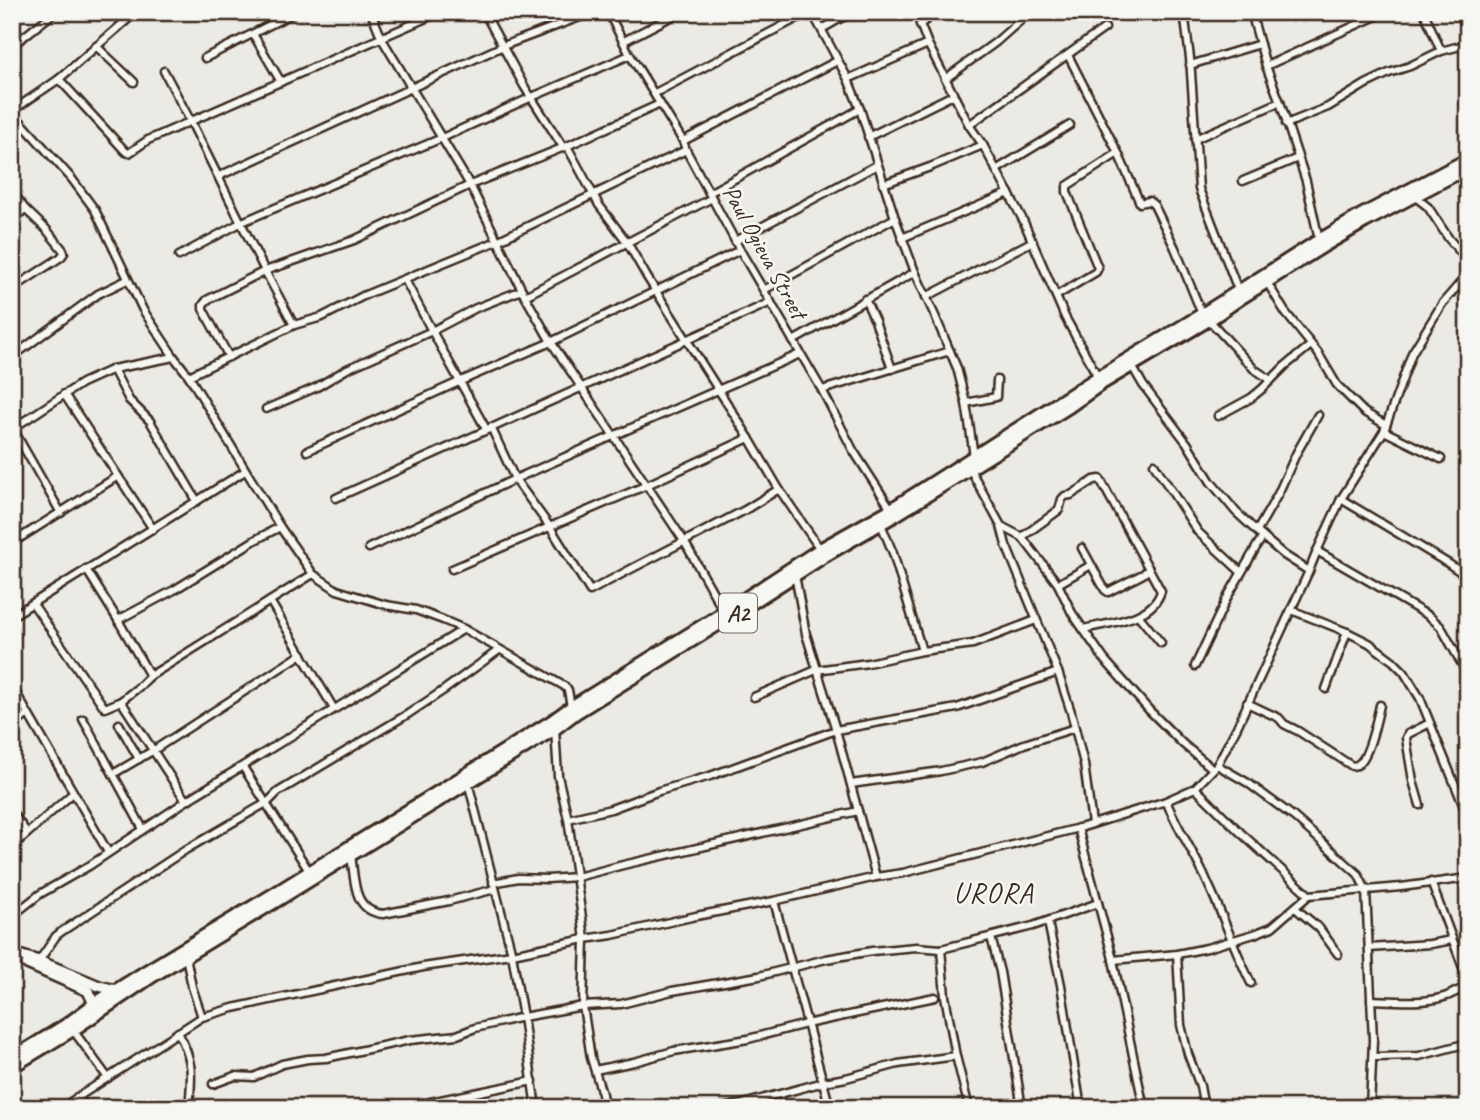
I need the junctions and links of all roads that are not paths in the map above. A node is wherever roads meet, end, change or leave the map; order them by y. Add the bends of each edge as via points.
1 (55, 12) edge
2 (136, 12) edge
3 (295, 12) edge
4 (370, 12) edge
5 (440, 12) edge
6 (485, 12) edge
7 (593, 12) edge
8 (608, 12) edge
9 (680, 12) edge
10 (810, 12) edge
11 (856, 12) edge
12 (922, 12) edge
13 (939, 12) edge
14 (1030, 12) edge
15 (1184, 12) edge
16 (1385, 12) edge
17 (1424, 12) edge
18 (1254, 13) edge
19 (920, 24) junction
20 (1105, 28) dead end
21 (822, 29) junction
22 (253, 34) junction
23 (382, 38) junction
24 (624, 41) junction
25 (928, 44) junction
26 (1260, 44) junction
27 (1468, 44) edge
28 (12, 46) edge
29 (96, 46) junction
30 (503, 46) junction
31 (1441, 51) junction
32 (630, 55) junction
33 (1068, 55) junction
34 (205, 58) dead end
35 (838, 61) junction
36 (1190, 65) junction
37 (1266, 66) junction
38 (164, 71) dead end
39 (59, 79) junction
40 (848, 79) junction
41 (945, 79) junction
42 (134, 82) dead end
43 (281, 82) junction
44 (412, 87) junction
45 (655, 93) junction
46 (954, 95) junction
47 (531, 97) junction
48 (1280, 102) junction
49 (660, 104) junction
50 (860, 109) junction
51 (12, 112) edge
52 (191, 122) junction
53 (1286, 124) junction
54 (970, 125) junction
55 (1070, 125) dead end
56 (868, 137) junction
57 (442, 138) junction
58 (1195, 139) junction
59 (682, 141) junction
60 (983, 145) junction
61 (565, 146) junction
62 (686, 150) junction
63 (1118, 153) junction
64 (1298, 158) junction
65 (1468, 159) edge
66 (877, 165) junction
67 (1468, 168) edge
68 (996, 170) junction
69 (219, 176) junction
70 (1243, 181) dead end
71 (883, 184) junction
72 (470, 185) junction
73 (12, 191) edge
74 (1009, 193) junction
75 (594, 194) junction
76 (710, 195) junction
77 (1414, 196) junction
78 (25, 209) junction
79 (895, 218) junction
80 (12, 220) edge
81 (242, 222) junction
82 (902, 238) junction
83 (1319, 240) junction
84 (497, 241) junction
85 (1033, 241) junction
86 (627, 242) junction
87 (735, 242) junction
88 (740, 250) junction
89 (179, 256) dead end
90 (1468, 261) edge
91 (265, 271) junction
92 (915, 272) junction
93 (1468, 274) edge
94 (405, 279) junction
95 (127, 280) junction
96 (1266, 282) junction
97 (12, 289) edge
98 (655, 290) junction
99 (764, 290) junction
100 (1238, 290) junction
101 (523, 293) junction
102 (1056, 296) junction
103 (926, 297) junction
104 (864, 299) junction
105 (771, 302) junction
106 (1206, 317) junction
107 (294, 325) junction
108 (432, 331) junction
109 (686, 340) junction
110 (793, 341) junction
111 (551, 342) junction
112 (1311, 345) junction
113 (950, 351) junction
114 (800, 354) junction
115 (12, 357) edge
116 (174, 357) junction
117 (229, 357) junction
118 (1132, 366) junction
119 (113, 369) junction
120 (892, 369) junction
121 (189, 376) junction
122 (1098, 377) junction
123 (997, 380) dead end
124 (1272, 380) junction
125 (461, 381) junction
126 (583, 387) junction
127 (719, 389) junction
128 (822, 390) junction
129 (64, 394) junction
130 (966, 403) junction
131 (266, 408) dead end
132 (1318, 415) dead end
133 (1218, 416) dead end
134 (489, 428) junction
135 (1385, 428) junction
136 (13, 429) edge
137 (613, 437) junction
138 (749, 438) junction
139 (307, 452) dead end
140 (974, 456) junction
141 (1441, 458) dead end
142 (1154, 464) dead end
143 (970, 469) junction
144 (245, 471) junction
145 (118, 476) junction
146 (515, 479) junction
147 (647, 485) junction
148 (779, 489) junction
149 (336, 498) dead end
150 (1341, 499) junction
151 (197, 501) junction
152 (891, 509) junction
153 (61, 513) junction
154 (881, 524) junction
155 (1002, 526) junction
156 (280, 527) junction
157 (550, 527) junction
158 (153, 529) junction
159 (1257, 531) junction
160 (1022, 537) junction
161 (1264, 537) junction
162 (684, 541) junction
163 (12, 543) edge
164 (369, 548) dead end
165 (1082, 548) dead end
166 (820, 549) junction
167 (1317, 551) junction
168 (1091, 565) junction
169 (86, 569) junction
170 (453, 569) dead end
171 (1149, 569) junction
172 (1310, 571) junction
173 (1241, 572) junction
174 (313, 574) junction
175 (795, 575) junction
176 (1468, 577) edge
177 (1058, 584) junction
178 (270, 601) junction
179 (33, 604) junction
180 (1290, 610) junction
181 (724, 612) junction
182 (1138, 615) junction
183 (12, 616) edge
184 (118, 620) junction
185 (1035, 620) junction
186 (464, 629) junction
187 (1083, 629) junction
188 (1347, 632) junction
189 (1161, 643) dead end
190 (499, 650) junction
191 (922, 651) junction
192 (302, 654) junction
193 (1195, 666) dead end
194 (816, 670) junction
195 (1058, 672) junction
196 (150, 676) junction
197 (1468, 676) edge
198 (12, 686) edge
199 (1326, 689) dead end
200 (754, 697) dead end
201 (121, 701) junction
202 (1247, 703) junction
203 (1380, 705) dead end
204 (571, 707) junction
205 (334, 709) junction
206 (28, 713) junction
207 (83, 719) dead end
208 (1430, 723) junction
209 (119, 724) dead end
210 (12, 726) edge
211 (1075, 728) junction
212 (555, 729) junction
213 (836, 730) junction
214 (154, 750) junction
215 (139, 759) junction
216 (243, 767) junction
217 (1215, 767) junction
218 (113, 774) junction
219 (468, 782) junction
220 (850, 784) junction
221 (1195, 788) junction
222 (73, 793) junction
223 (186, 801) junction
224 (1166, 801) junction
225 (1465, 802) edge
226 (267, 803) junction
227 (1420, 806) dead end
228 (858, 811) junction
229 (12, 812) edge
230 (1468, 817) edge
231 (568, 819) junction
232 (1092, 824) junction
233 (1078, 828) junction
234 (143, 829) junction
235 (27, 833) junction
236 (12, 847) edge
237 (108, 852) junction
238 (351, 855) junction
239 (309, 872) junction
240 (577, 877) junction
241 (876, 877) junction
242 (1468, 878) edge
243 (1431, 882) junction
244 (494, 886) junction
245 (1366, 890) junction
246 (1309, 895) junction
247 (774, 901) junction
248 (1098, 903) junction
249 (1295, 908) junction
250 (12, 916) edge
251 (1048, 922) junction
252 (991, 937) junction
253 (585, 939) junction
254 (1452, 940) junction
255 (1232, 941) junction
256 (1369, 948) junction
257 (941, 949) junction
258 (12, 953) edge
259 (512, 954) junction
260 (1177, 954) junction
261 (1338, 954) dead end
262 (186, 956) junction
263 (1113, 960) junction
264 (39, 961) junction
265 (15, 962) edge
266 (793, 968) junction
267 (1251, 983) dead end
268 (1468, 983) edge
269 (116, 990) junction
270 (935, 997) dead end
271 (1371, 1000) junction
272 (94, 1004) junction
273 (583, 1006) junction
274 (202, 1017) junction
275 (523, 1017) junction
276 (807, 1024) junction
277 (73, 1030) junction
278 (178, 1032) junction
279 (1468, 1043) edge
280 (956, 1056) junction
281 (19, 1057) edge
282 (1374, 1057) junction
283 (12, 1067) edge
284 (595, 1070) junction
285 (108, 1078) junction
286 (533, 1081) junction
287 (824, 1082) junction
288 (213, 1084) dead end
289 (77, 1097) junction
290 (1468, 1106) edge
291 (61, 1108) edge
292 (86, 1108) edge
293 (189, 1108) edge
294 (401, 1108) edge
295 (536, 1108) edge
296 (604, 1108) edge
297 (722, 1108) edge
298 (830, 1108) edge
299 (969, 1108) edge
300 (1022, 1108) edge
301 (1081, 1108) edge
302 (1144, 1108) edge
303 (1204, 1108) edge
304 (1370, 1108) edge
305 (1424, 1108) edge

1 - 28 street
2 - 29 street
3 - 22 street
4 - 23 street
5 - 23 street
6 - 30 street
7 - 30 street
8 - 24 street, Paul Ogieva Street
9 - 24 street
10 - 21 street
10 - 45 street
11 - 21 street
12 - 19 street
13 - 19 street
14 - 41 street
15 - 36 street
16 - 37 street
17 - 31 street
18 - 26 street
19 - 25 street
20 - 33 street
21 - 35 street
22 - 34 street
22 - 43 street
23 - 43 street
23 - 44 street
24 - 32 street, Paul Ogieva Street
25 - 40 street
25 - 41 street
26 - 36 street
26 - 37 street
27 - 31 street
29 - 39 street
29 - 42 street
30 - 44 street
30 - 47 street
31 - 53 street
32 - 45 street, Paul Ogieva Street
32 - 47 street
33 - 54 street
33 - 63 street
35 - 40 street
35 - 59 street
36 - 58 street
37 - 48 street
38 - 52 street
39 - 51 street
39 - 52 street via 125,152
40 - 50 street
41 - 46 street
43 - 52 street
44 - 57 street
44 - 69 street
45 - 49 street, Paul Ogieva Street
46 - 54 street
46 - 56 street
47 - 57 street
47 - 61 street
48 - 53 street
48 - 58 street
49 - 59 street, Paul Ogieva Street
49 - 61 street
50 - 56 street
50 - 76 street
51 - 95 street via 95,210
52 - 69 street
53 - 64 street
54 - 60 street
55 - 68 street
56 - 66 street
57 - 72 street
57 - 81 street
58 - 100 street via 1199,190
59 - 62 street, Paul Ogieva Street
60 - 68 street
60 - 71 street
61 - 72 street
61 - 75 street
62 - 75 street
62 - 76 street, Paul Ogieva Street
63 - 102 street via 1067,186 1098,268
63 - 106 street via 1140,203 1154,205
64 - 70 street
64 - 83 street
65 - 83 highway, A2
66 - 71 street
66 - 87 street
67 - 77 highway, A2
68 - 74 street
69 - 81 street
71 - 79 street
72 - 84 street
72 - 91 street via 354,240
73 - 78 street
74 - 82 street
74 - 85 street
75 - 84 street
75 - 86 street
76 - 86 street
76 - 87 street, Paul Ogieva Street
77 - 90 street via 1428,207
77 - 96 highway, A2
78 - 80 street
78 - 97 street via 64,253
79 - 82 street
79 - 99 street
81 - 89 street
81 - 91 street
82 - 92 street
83 - 100 highway, A2
84 - 94 street
84 - 101 street
85 - 102 street
85 - 103 street
86 - 98 street
86 - 101 street
87 - 88 street, Paul Ogieva Street
88 - 98 street
88 - 99 street, Paul Ogieva Street
91 - 107 street
91 - 117 street via 202,305
92 - 103 street
92 - 104 street
93 - 135 street via 1442,304 1412,353
94 - 107 street
94 - 108 street
95 - 115 street via 97,294
95 - 116 street
96 - 106 highway, A2
96 - 112 street
98 - 109 street
98 - 111 street
99 - 105 street, Paul Ogieva Street
100 - 106 highway, A2
101 - 108 street
101 - 111 street
102 - 122 street
103 - 113 street
104 - 110 street
104 - 120 street
105 - 109 street
105 - 110 street, Paul Ogieva Street
106 - 118 highway, A2
106 - 122 highway, A2
106 - 124 street via 1247,362
107 - 117 street
108 - 125 street
108 - 131 street
109 - 126 street
109 - 127 street
110 - 114 street, Paul Ogieva Street
111 - 125 street
111 - 126 street
112 - 124 street
112 - 135 street via 1337,385
113 - 120 street
113 - 130 street
114 - 127 street
114 - 128 street, Paul Ogieva Street
116 - 119 street
116 - 121 street
117 - 121 street
118 - 143 highway, A2
118 - 159 street via 1211,482
119 - 129 street
119 - 151 street via 129,400 157,431
120 - 128 street
121 - 144 street
122 - 140 highway, A2
123 - 130 street via 996,397
124 - 133 street
125 - 134 street
125 - 139 street
126 - 134 street
126 - 137 street
127 - 137 street
127 - 138 street
128 - 152 street, Paul Ogieva Street
129 - 136 street
129 - 145 street
130 - 140 street
132 - 159 street
134 - 146 street
134 - 149 street
135 - 141 street
135 - 150 street
136 - 153 street
137 - 146 street
137 - 147 street
138 - 147 street
138 - 148 street
140 - 152 highway, A2
142 - 173 street via 1198,532
143 - 154 highway, A2
143 - 155 street
144 - 151 street
144 - 156 street
145 - 153 street
145 - 158 street
146 - 157 street
146 - 164 street
147 - 157 street
147 - 162 street
148 - 162 street
148 - 166 street
150 - 167 street
150 - 176 street
151 - 158 street
152 - 166 highway, A2
153 - 163 street
154 - 175 highway, A2
154 - 191 street
155 - 160 street
155 - 185 street
156 - 174 street
156 - 184 street
157 - 162 street via 590,591
157 - 170 street
158 - 169 street
159 - 161 street
160 - 171 street via 1059,510 1065,496 1100,479
160 - 177 street
161 - 172 street
161 - 173 street
162 - 181 street
165 - 168 street
166 - 181 highway, A2
167 - 172 street
167 - 197 street via 1429,616 1441,627
168 - 171 street via 1108,592
168 - 177 street
169 - 179 street
169 - 184 street
171 - 182 street via 1161,591 1153,606
172 - 180 street
173 - 193 street
174 - 178 street
174 - 186 street via 337,590 416,610
175 - 194 street
175 - 212 highway, A2
177 - 187 street
178 - 192 street
178 - 196 street
179 - 183 street
179 - 201 street via 104,707
180 - 188 street
180 - 202 street
181 - 204 highway, A2
182 - 187 street
182 - 189 street
184 - 196 street
185 - 191 street via 972,644
185 - 195 street
186 - 190 street
186 - 205 street
187 - 217 street via 1149,710 1183,744
188 - 199 street
188 - 208 street via 1369,643 1404,672
190 - 204 street via 564,686
190 - 226 street
191 - 194 street
192 - 205 street
192 - 214 street
194 - 200 street
194 - 213 street
195 - 211 street
195 - 213 street via 957,708
196 - 201 street
198 - 206 street
201 - 214 street
202 - 203 street via 1279,718 1352,766 1360,763 1372,741
202 - 217 street
204 - 239 highway, A2
205 - 216 street
206 - 210 street
206 - 222 street
207 - 218 street
208 - 225 street
208 - 227 street via 1406,738
209 - 215 street
211 - 220 street via 982,762
211 - 232 street
212 - 219 highway, A2
212 - 231 street via 558,776
213 - 220 street
213 - 231 street via 710,776
214 - 215 street
214 - 223 street
215 - 218 street
216 - 223 street
216 - 226 street
217 - 221 street
217 - 245 street via 1248,783 1294,817 1358,874
218 - 234 street
219 - 238 highway, A2
219 - 244 street
220 - 228 street
221 - 224 street
221 - 246 street
222 - 235 street
222 - 237 street
223 - 234 street
224 - 232 street
224 - 255 street
225 - 230 street
226 - 239 street
226 - 264 street via 61,932
228 - 240 street
228 - 241 street
229 - 235 street
231 - 240 street
232 - 233 street
233 - 241 street
233 - 248 street
234 - 237 street
235 - 236 street
237 - 250 street
238 - 244 street via 358,900 376,913 449,901
238 - 262 highway, A2
239 - 269 highway, A2
240 - 244 street via 517,878
240 - 253 street
241 - 247 street
242 - 243 street
243 - 245 street
243 - 254 street
244 - 259 street
245 - 246 street
245 - 256 street
246 - 249 street
247 - 253 street
247 - 266 street
248 - 251 street
248 - 263 street
249 - 255 street via 1272,927
249 - 261 street via 1319,928
251 - 252 street
251 - 301 street
252 - 257 street
252 - 300 street
253 - 259 street
253 - 273 street
254 - 256 street
254 - 268 street
255 - 260 street
255 - 267 street
256 - 271 street
257 - 266 street via 872,951
257 - 280 street
258 - 264 street
259 - 274 street via 423,967
259 - 275 street
260 - 263 street
260 - 303 street via 1181,1025
262 - 274 street
262 - 277 highway, A2
263 - 302 street
264 - 269 street
265 - 272 street via 88,991
266 - 273 street via 621,1004
266 - 276 street
268 - 271 street via 1426,1000
269 - 272 highway, A2
270 - 276 street
271 - 282 street
272 - 281 highway, A2
273 - 275 street
273 - 284 street
274 - 278 street
275 - 286 street
275 - 288 street via 457,1035 282,1064 254,1077 235,1076
276 - 284 street
276 - 287 street
277 - 281 highway, A2
277 - 285 street
278 - 285 street
278 - 293 street via 191,1068
279 - 282 street via 1419,1056
280 - 287 street
280 - 299 street
281 - 283 highway, A2
282 - 304 street
284 - 296 street
285 - 289 street
286 - 294 street
286 - 295 street
287 - 297 street
287 - 298 street
289 - 291 street
289 - 292 street
290 - 305 street

